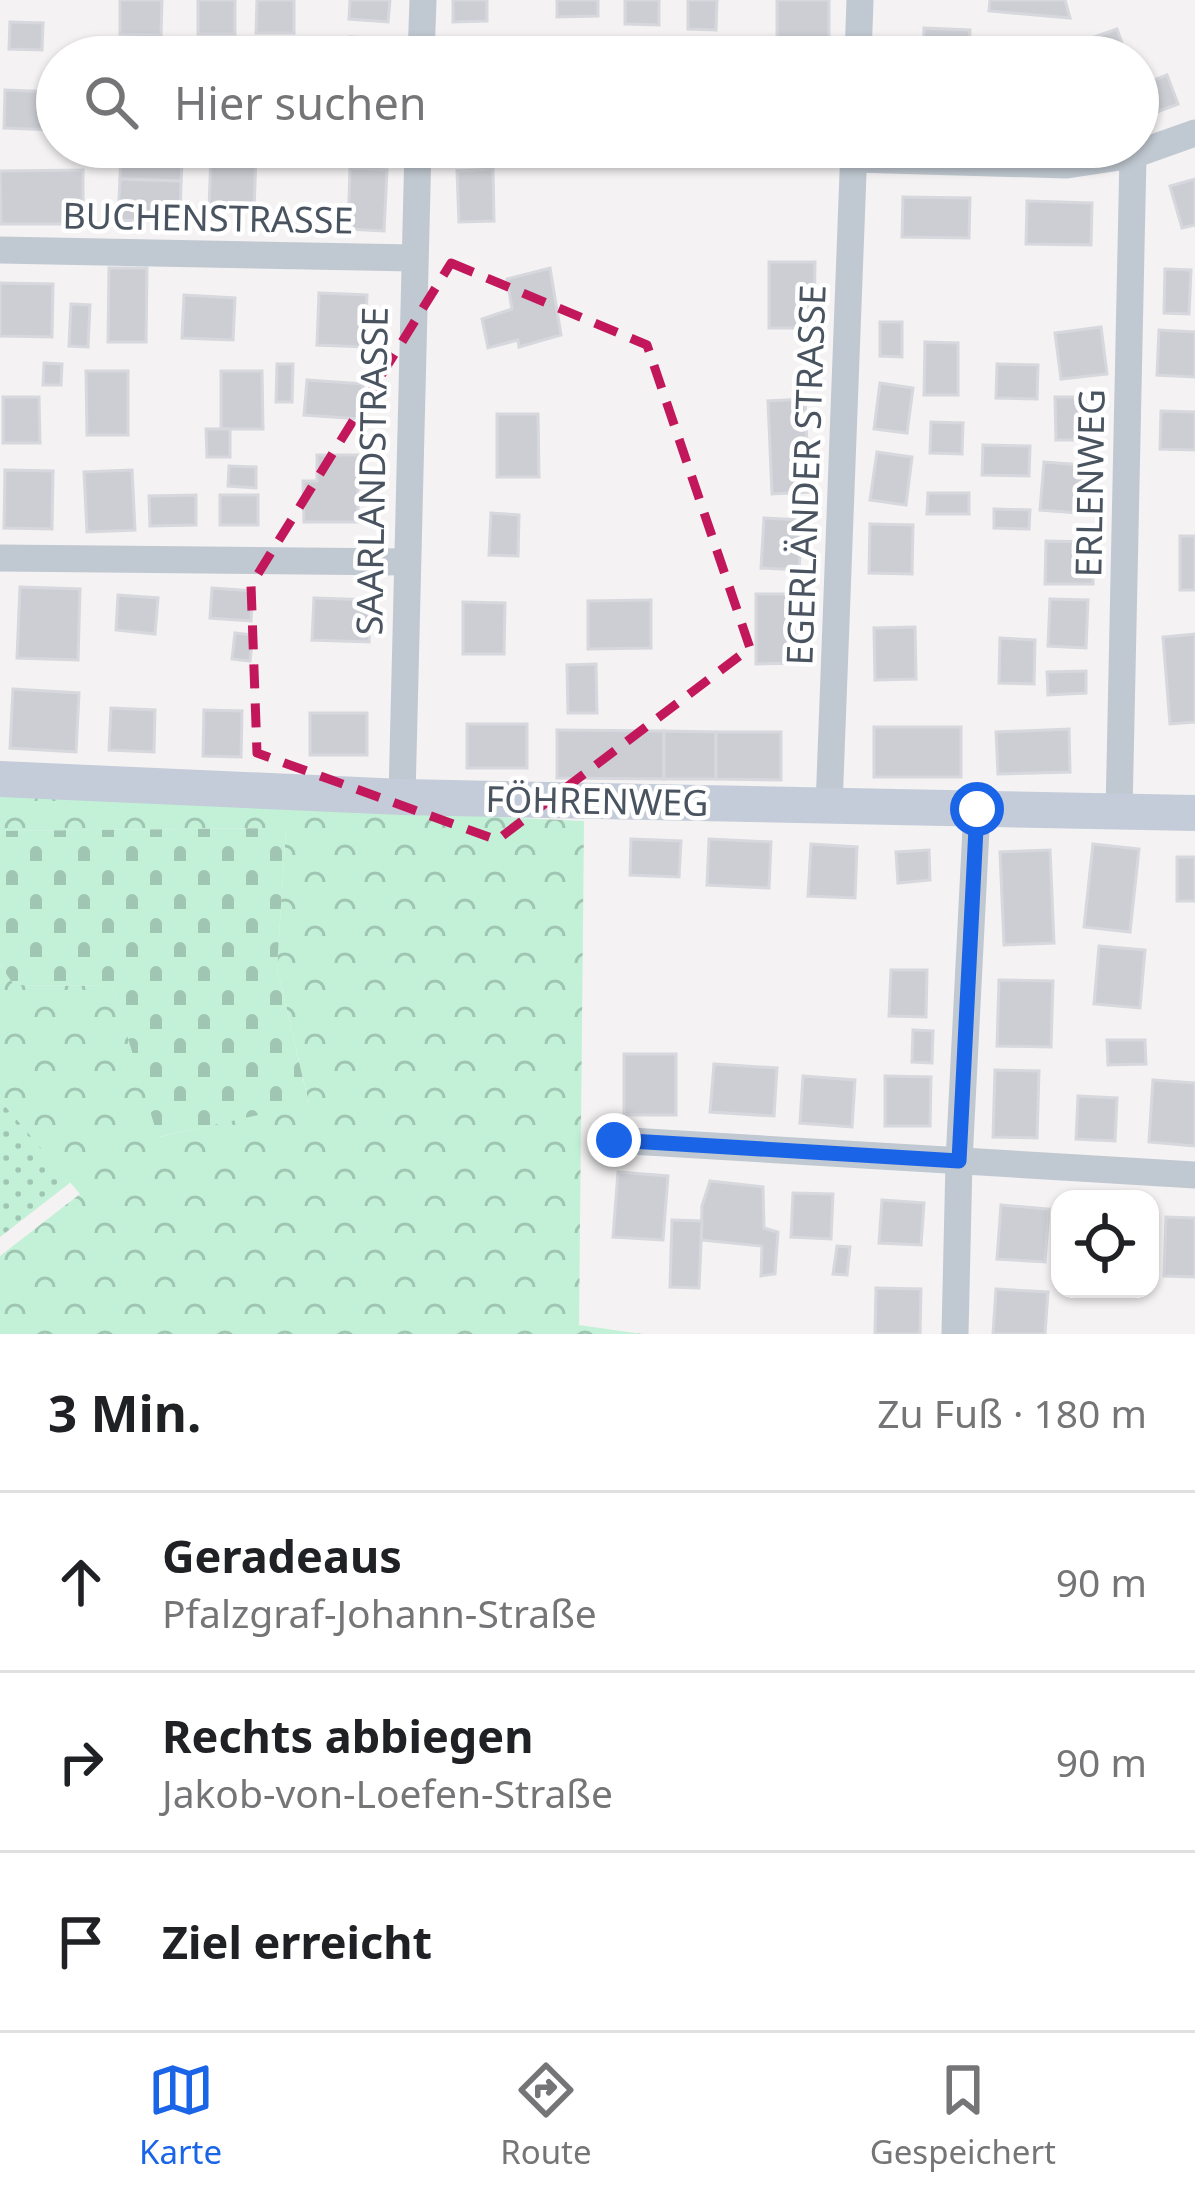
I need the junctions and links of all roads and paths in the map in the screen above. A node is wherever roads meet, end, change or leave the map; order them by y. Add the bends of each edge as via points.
1 (424, 0) edge
2 (860, 0) edge
3 (422, 36) edge
4 (859, 36) edge
5 (1195, 133) edge
6 (1159, 146) edge
7 (417, 168) edge
8 (853, 168) edge
9 (1133, 168) edge
10 (0, 250) edge
11 (414, 258) junction
12 (0, 558) edge
13 (405, 562) junction
14 (0, 778) edge
15 (402, 796) junction
16 (829, 807) junction
17 (977, 809) junction
18 (1119, 813) junction
19 (1195, 813) edge
20 (614, 1140) dead end
21 (959, 1161) junction
22 (1195, 1174) edge
23 (955, 1334) edge

1 - 3 street
2 - 4 street
5 - 6 street
7 - 11 street, SAARLANDSTRASSE
8 - 16 street, EGERLÄNDER STRASSE
9 - 18 street, ERLENWEG
10 - 11 street, BUCHENSTRASSE
11 - 13 street, SAARLANDSTRASSE
12 - 13 street
13 - 15 street, SAARLANDSTRASSE
14 - 15 street, FÖHRENWEG
15 - 16 street, FÖHRENWEG
16 - 17 street, FÖHRENWEG
17 - 18 street, FÖHRENWEG
17 - 21 street
18 - 19 street, FÖHRENWEG
20 - 21 street
21 - 22 street
21 - 23 street

